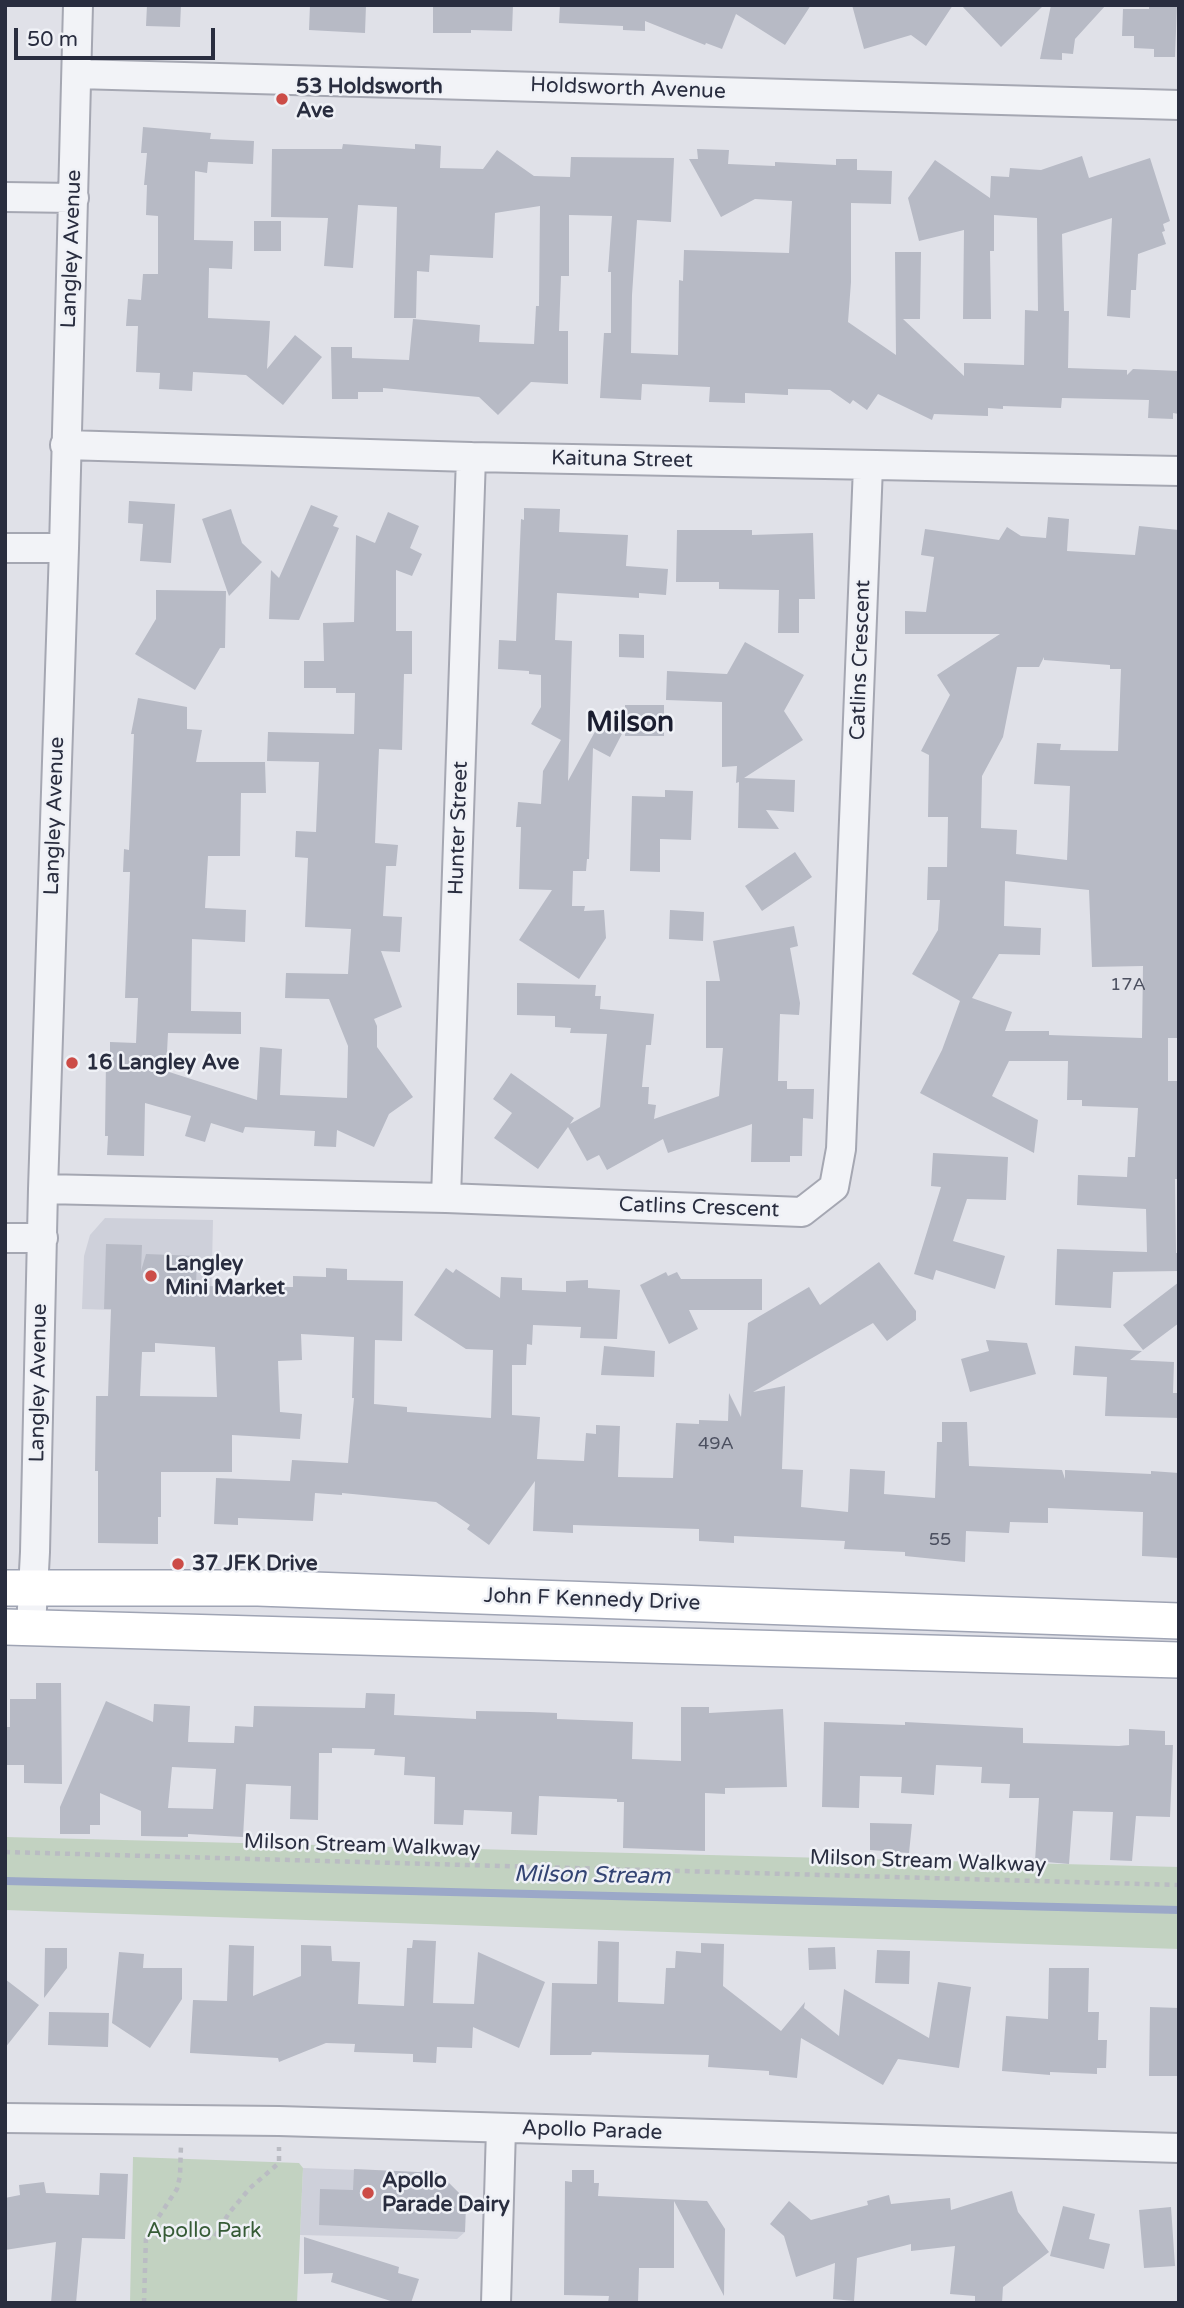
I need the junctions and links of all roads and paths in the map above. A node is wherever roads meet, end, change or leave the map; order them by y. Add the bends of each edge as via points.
1 (78, 5) edge
2 (77, 74) junction
3 (1179, 105) edge
4 (5, 197) edge
5 (74, 198) junction
6 (65, 445) junction
7 (471, 457) junction
8 (868, 466) junction
9 (1179, 471) edge
10 (5, 548) edge
11 (64, 548) junction
12 (43, 1189) junction
13 (446, 1198) junction
14 (5, 1238) edge
15 (43, 1238) junction
16 (19, 1588) edge
17 (631, 1602) junction
18 (1179, 1621) edge
19 (18, 1627) edge
20 (627, 1644) junction
21 (1179, 1660) edge
22 (5, 1852) edge
23 (1179, 1885) edge
24 (5, 2118) edge
25 (181, 2121) junction
26 (279, 2121) junction
27 (501, 2128) junction
28 (1179, 2148) edge
29 (146, 2236) junction
30 (144, 2303) edge
31 (496, 2303) edge

1 - 2 street, Langley Avenue
2 - 3 street, Holdsworth Avenue
2 - 5 street, Langley Avenue
4 - 5 street
5 - 6 street, Langley Avenue
6 - 7 street, Kaituna Street
6 - 11 street, Langley Avenue
7 - 8 street, Kaituna Street
7 - 13 street, Hunter Street
8 - 9 street, Kaituna Street
8 - 13 street, Catlins Crescent via 841,1149 834,1187 802,1212
10 - 11 street
11 - 12 street, Langley Avenue
12 - 13 street, Catlins Crescent
12 - 15 street, Langley Avenue
14 - 15 street
15 - 16 street, Langley Avenue
16 - 17 main road, John F Kennedy Drive via 258,1588
16 - 19 street, Langley Avenue
17 - 18 main road, John F Kennedy Drive
17 - 20 main road
19 - 20 main road, John F Kennedy Drive
20 - 21 main road, John F Kennedy Drive
22 - 23 path, Milson Stream Walkway
24 - 25 street, Apollo Parade
25 - 26 street, Apollo Parade
25 - 29 path via 177,2189
26 - 27 street, Apollo Parade
26 - 29 path via 279,2163 250,2188 214,2238
27 - 28 street, Apollo Parade
27 - 31 street
29 - 30 path

